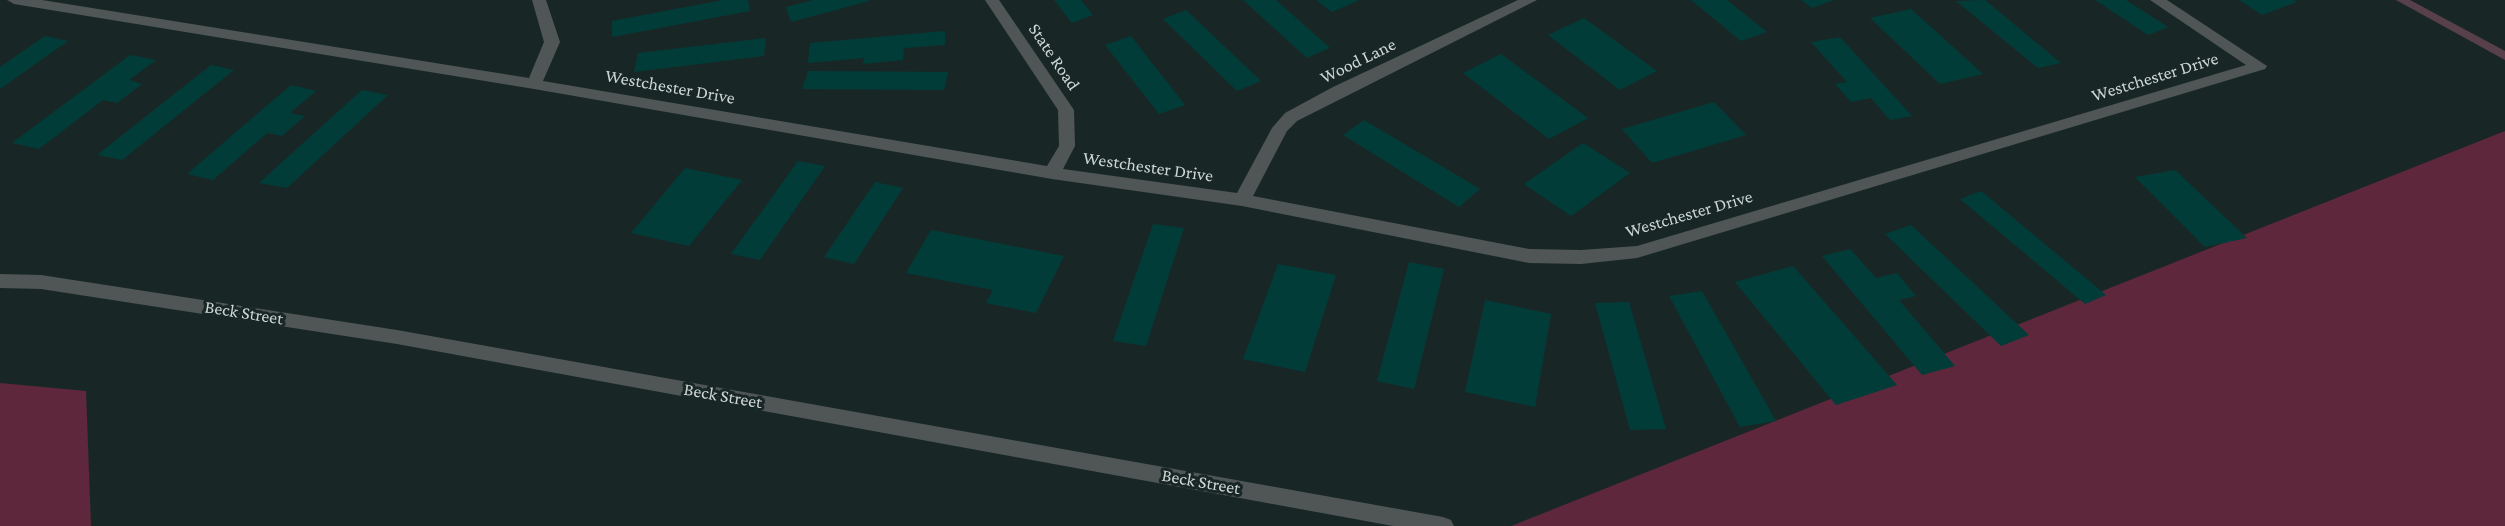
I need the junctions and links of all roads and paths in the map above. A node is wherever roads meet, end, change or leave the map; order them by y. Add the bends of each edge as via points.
1 (14, 0) edge
2 (99, 0) edge
3 (539, 0) edge
4 (992, 0) edge
5 (1530, 0) edge
6 (2157, 0) edge
7 (1508, 4) edge
8 (86, 14) junction
9 (534, 84) junction
10 (1052, 173) junction
11 (1242, 200) junction
12 (0, 281) edge
13 (1443, 526) edge

1 - 8 street, Westchester Drive
2 - 8 street
3 - 9 street via 552,42
4 - 10 street, State Road via 1066,110 1067,146
5 - 7 street, Wood Lane
6 - 11 street, Westchester Drive via 2259,66 1637,252 1529,256
7 - 11 street, Wood Lane via 1291,117 1280,128
8 - 9 street, Westchester Drive
9 - 10 street, Westchester Drive
10 - 11 street, Westchester Drive
12 - 13 street, Beck Street via 41,282 397,337

